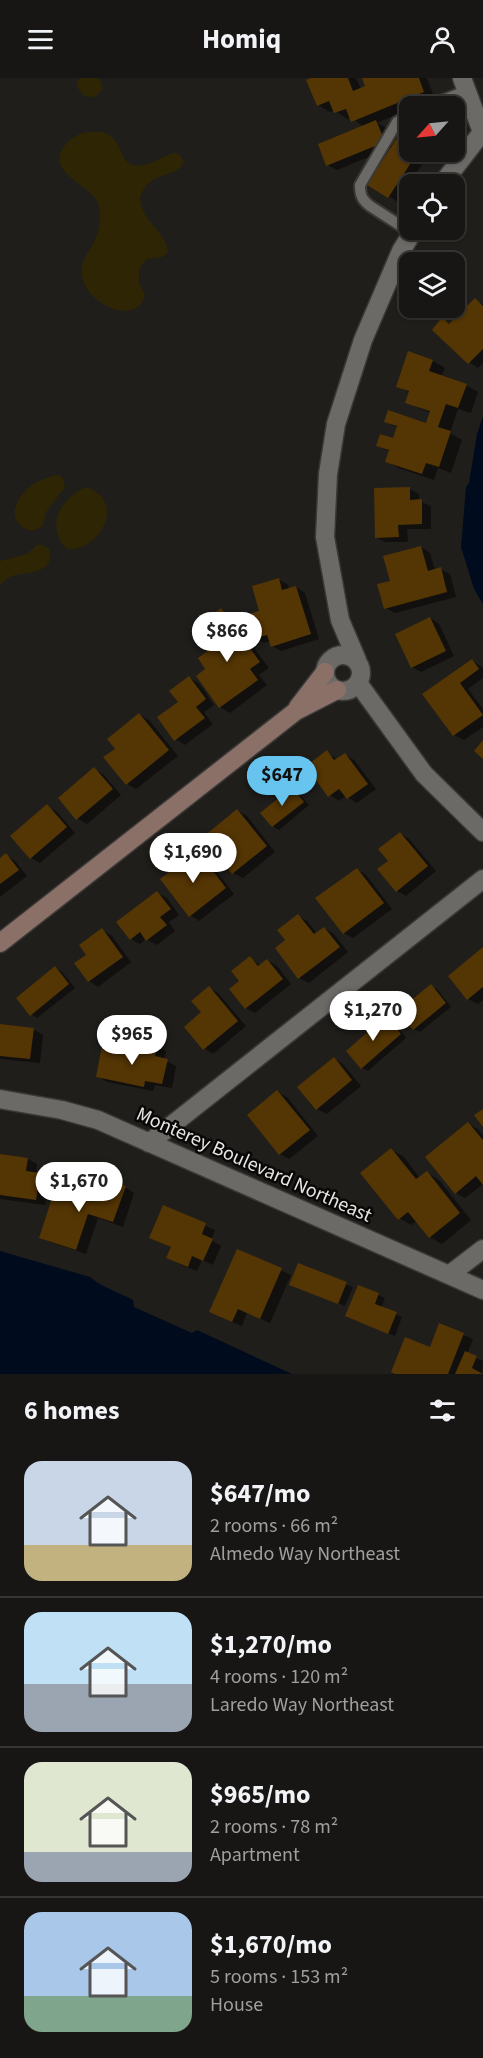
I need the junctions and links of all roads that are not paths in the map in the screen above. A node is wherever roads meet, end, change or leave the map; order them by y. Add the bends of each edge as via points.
1 (464, 85) edge
2 (445, 96) edge
3 (399, 121) edge
4 (482, 131) edge
5 (450, 174) edge
6 (399, 223) edge
7 (409, 240) edge
8 (340, 620) junction
9 (335, 657) junction
10 (357, 660) junction
11 (325, 672) junction
12 (358, 683) junction
13 (337, 690) junction
14 (296, 711) junction
15 (483, 832) edge
16 (483, 879) edge
17 (0, 943) edge
18 (0, 1098) edge
19 (149, 1143) junction
20 (483, 1249) edge
21 (449, 1275) junction
22 (483, 1290) edge

1 - 2 lane
1 - 4 street
3 - 6 lane via 360,185 364,201
4 - 5 street
7 - 8 street via 363,340 336,424 327,474 325,537
8 - 9 street
8 - 10 street
9 - 10 street via 346,655
9 - 11 street
10 - 12 street via 362,671
11 - 13 street via 328,683
11 - 14 street
12 - 13 street via 349,690
12 - 15 street via 424,774
13 - 14 street
14 - 17 street
16 - 19 street
18 - 19 street, Monterey Boulevard Northeast via 98,1120
19 - 21 street, Monterey Boulevard Northeast
20 - 21 street
21 - 22 street, Monterey Boulevard Northeast

